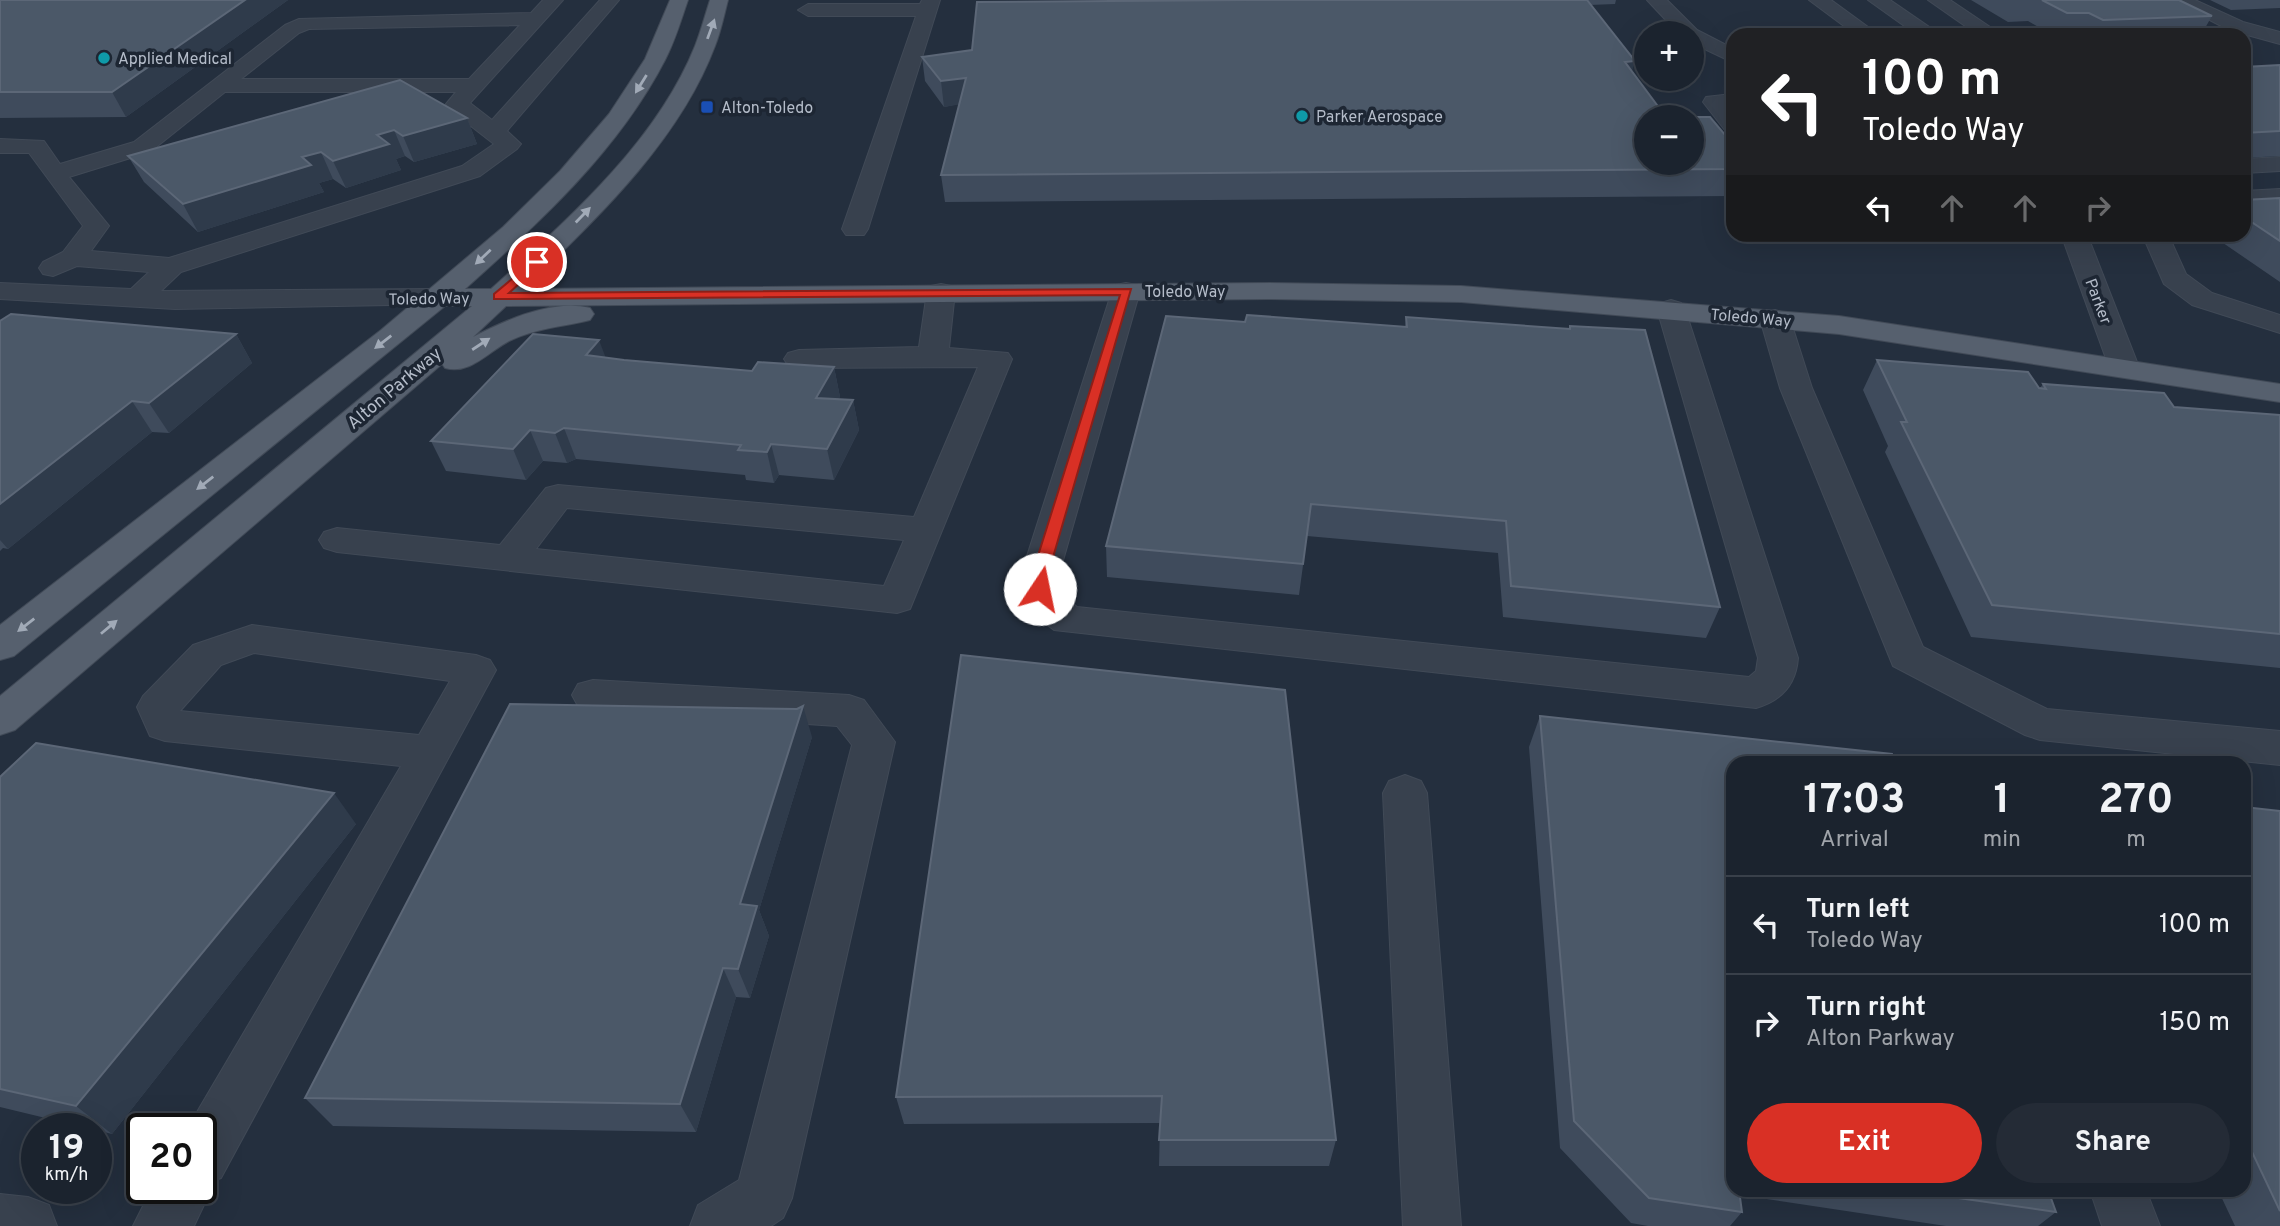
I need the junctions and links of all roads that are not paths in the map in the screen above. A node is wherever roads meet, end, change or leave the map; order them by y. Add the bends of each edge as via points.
1 (414, 0) edge
2 (554, 0) edge
3 (610, 0) edge
4 (679, 0) edge
5 (719, 0) edge
6 (1656, 0) edge
7 (1818, 0) edge
8 (1877, 0) edge
9 (1937, 0) edge
10 (2180, 0) edge
11 (930, 5) edge
12 (808, 10) dead end
13 (533, 19) junction
14 (391, 20) junction
15 (1678, 21) edge
16 (2183, 23) edge
17 (1859, 28) edge
18 (1920, 28) edge
19 (1981, 28) edge
20 (2196, 28) edge
21 (2243, 28) edge
22 (2251, 30) edge
23 (516, 38) junction
24 (2280, 38) edge
25 (278, 40) junction
26 (1704, 41) edge
27 (1726, 54) edge
28 (497, 59) junction
29 (470, 60) dead end
30 (291, 61) dead end
31 (250, 62) junction
32 (475, 85) junction
33 (219, 86) junction
34 (1726, 102) edge
35 (1726, 117) edge
36 (494, 131) junction
37 (0, 146) edge
38 (2280, 164) edge
39 (2251, 166) edge
40 (54, 174) junction
41 (97, 186) dead end
42 (72, 193) junction
43 (2280, 197) edge
44 (2251, 198) edge
45 (855, 229) dead end
46 (2077, 242) edge
47 (2158, 242) edge
48 (73, 258) junction
49 (171, 266) junction
50 (1126, 291) junction
51 (941, 292) junction
52 (679, 295) junction
53 (499, 297) junction
54 (10, 298) edge
55 (435, 298) junction
56 (138, 299) junction
57 (1671, 309) junction
58 (1775, 319) junction
59 (2280, 324) edge
60 (933, 356) junction
61 (799, 359) dead end
62 (2124, 367) junction
63 (2280, 393) edge
64 (285, 479) junction
65 (926, 530) junction
66 (337, 540) dead end
67 (509, 559) junction
68 (0, 646) edge
69 (593, 695) dead end
70 (0, 719) edge
71 (2280, 748) edge
72 (431, 753) junction
73 (1405, 793) dead end
74 (217, 1130) edge
75 (2121, 1197) edge
76 (175, 1204) edge
77 (0, 1223) edge
78 (28, 1226) edge
79 (162, 1226) edge
80 (719, 1226) edge
81 (1432, 1226) edge
82 (2131, 1226) edge

1 - 14 street
2 - 13 street
3 - 36 street
4 -> 55 main road via 666,40 649,70 585,159
53 -> 5 main road, Alton Parkway via 588,210 656,129 705,44
6 - 15 street
7 - 17 street
8 - 18 street
9 - 19 street
10 - 21 street
11 - 12 street
11 - 45 street
13 - 14 street
13 - 23 street
14 - 25 street via 306,23
16 - 20 street
22 - 24 street
23 - 25 street
23 - 28 street
25 - 31 street
26 - 27 street
28 - 29 street
28 - 32 street
30 - 31 street
31 - 33 street
32 - 33 street
32 - 36 street via 457,104
33 - 40 street via 142,147
34 - 35 street via 1714,103
36 - 49 street via 509,144 471,172
37 - 40 street via 36,146
38 - 39 street
40 - 42 street
41 - 42 street
42 - 48 street via 96,226
43 - 44 street
46 - 62 street, Parker
47 - 59 street via 2174,278 2202,299
48 - 49 street
48 - 54 street
49 - 56 street
50 - 51 main road, Toledo Way
50 - 57 main road, Toledo Way via 1388,291
50 - 57 street via 1039,578 1046,603 1068,620 1756,693 1772,684 1778,658
51 - 52 main road, Toledo Way
51 - 60 street
52 - 53 main road, Toledo Way
64 -> 52 main road via 348,451 482,341 542,319 621,311
53 - 55 main road, Toledo Way
53 - 64 main road, Alton Parkway
54 - 56 street, Toledo Way
55 - 56 street, Toledo Way
55 -> 68 main road
57 - 58 main road, Toledo Way
58 - 62 main road, Toledo Way
58 - 71 street via 1796,388 1908,656 2040,724
60 - 61 street
60 - 65 street via 997,359
62 - 63 main road, Toledo Way
70 -> 64 main road, Alton Parkway
65 - 67 street via 558,496
65 - 67 street via 897,600
66 - 67 street
69 - 80 street via 849,710 874,741 763,1198
72 - 72 street via 476,670 252,639 208,655 158,707 165,725
72 - 74 street
73 - 81 street
75 - 82 street
76 - 79 street
77 - 78 street

